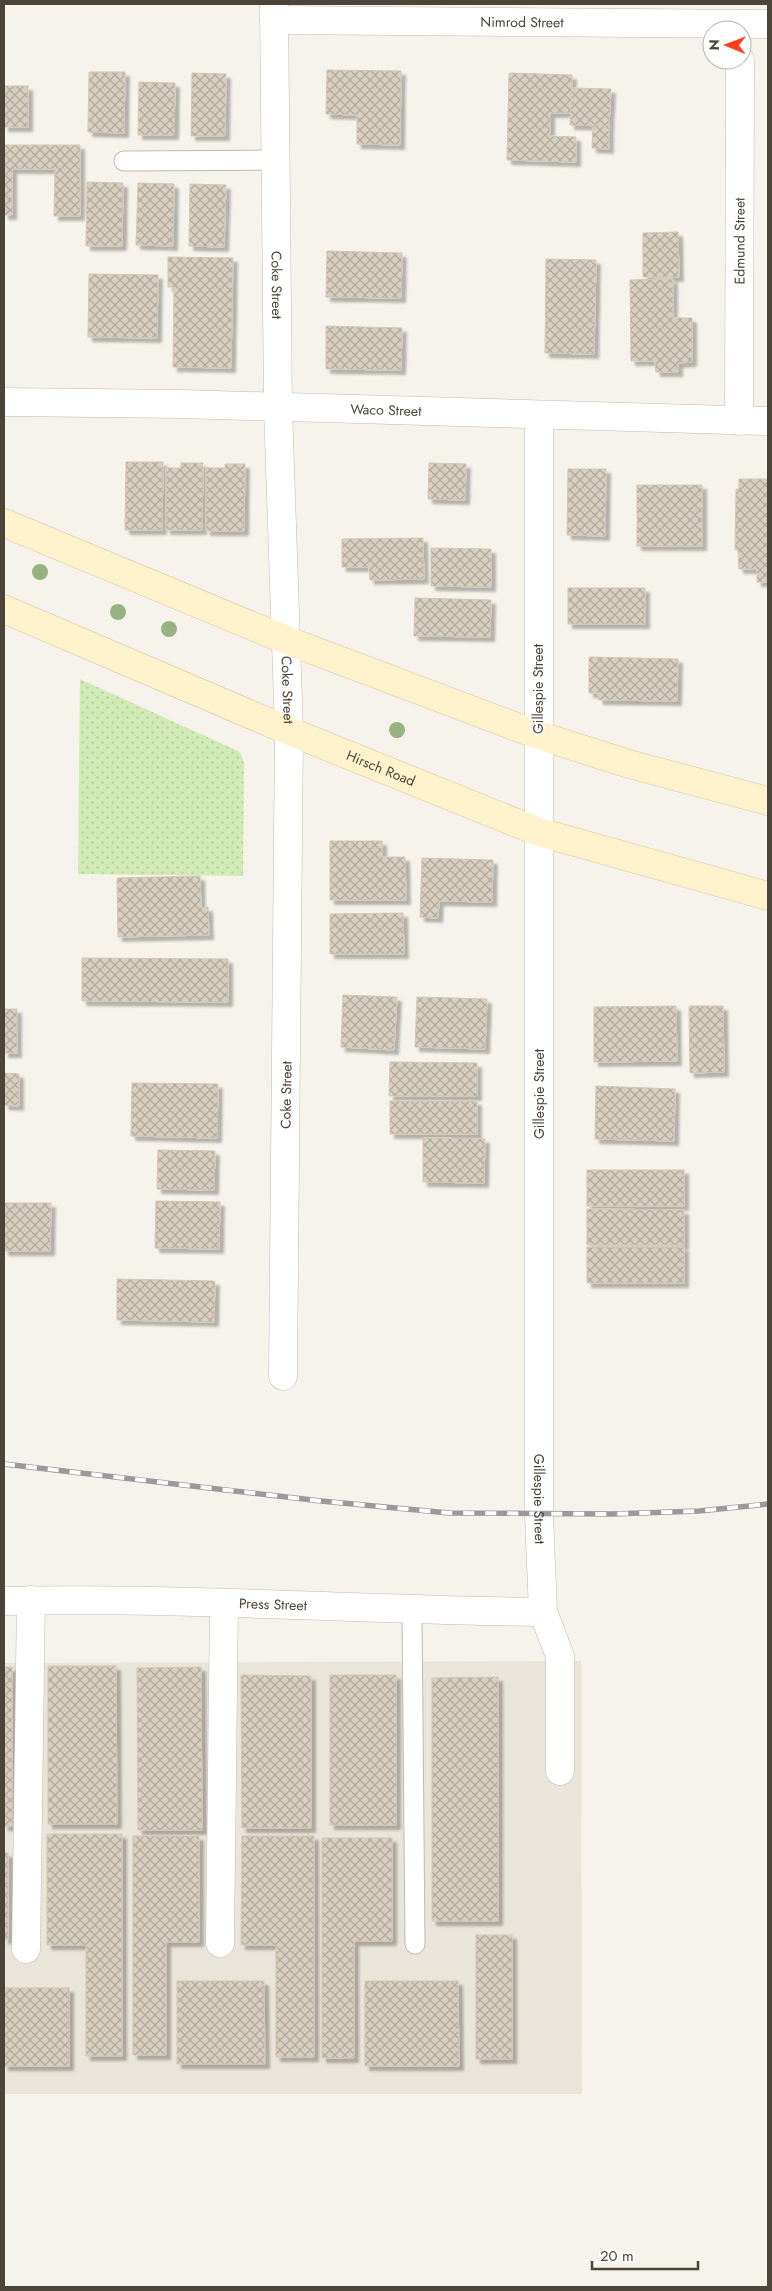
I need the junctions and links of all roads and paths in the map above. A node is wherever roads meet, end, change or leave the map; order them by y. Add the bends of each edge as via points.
1 (274, 12) edge
2 (741, 19) edge
3 (768, 24) edge
4 (740, 70) edge
5 (276, 160) junction
6 (124, 161) dead end
7 (4, 402) edge
8 (278, 408) junction
9 (539, 415) junction
10 (739, 421) junction
11 (768, 421) edge
12 (4, 523) edge
13 (4, 609) edge
14 (286, 640) junction
15 (289, 731) junction
16 (538, 735) junction
17 (768, 801) edge
18 (538, 832) junction
19 (768, 896) edge
20 (283, 1376) dead end
21 (31, 1600) junction
22 (4, 1601) edge
23 (224, 1603) junction
24 (412, 1610) junction
25 (543, 1612) junction
26 (560, 1771) dead end
27 (220, 1944) dead end
28 (415, 1944) dead end
29 (26, 1949) dead end

1 - 2 street, Nimrod Street
1 - 5 street, Coke Street
2 - 3 street, Nimrod Street
4 - 10 street, Edmund Street
5 - 6 lane
5 - 8 street, Coke Street
7 - 8 street, Waco Street
8 - 9 street, Waco Street
8 - 14 street, Coke Street
9 - 10 street, Waco Street
9 - 16 street, Gillespie Street
10 - 11 street, Waco Street
12 - 14 main road
13 - 15 main road, Hirsch Road
14 - 15 street, Coke Street
14 - 16 main road
15 - 18 main road, Hirsch Road
15 - 20 street, Coke Street
16 - 17 main road via 629,764
16 - 18 street, Gillespie Street
18 - 19 main road, Hirsch Road
18 - 25 street, Gillespie Street via 539,1515
21 - 22 street, Press Street
21 - 23 street, Press Street
21 - 29 street
23 - 24 street, Press Street
23 - 27 street
24 - 25 street, Press Street
24 - 28 lane
25 - 26 street, Gillespie Street via 560,1656

